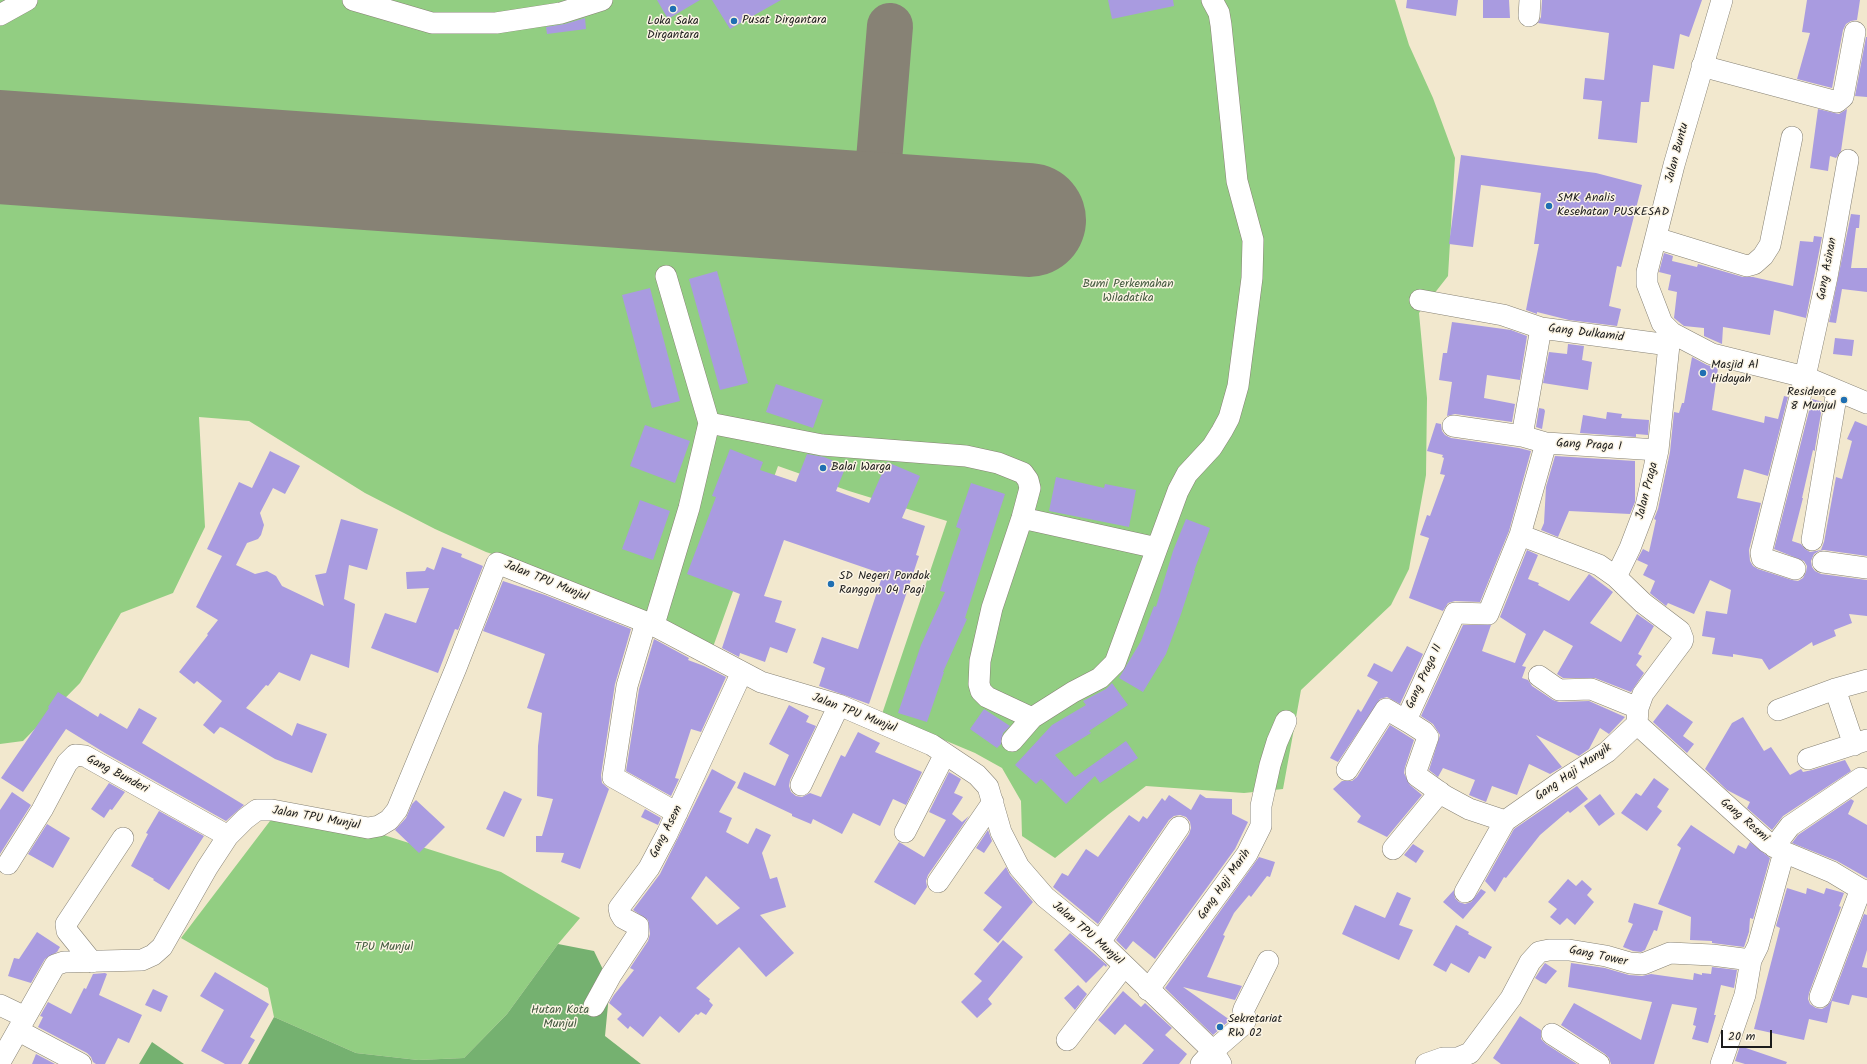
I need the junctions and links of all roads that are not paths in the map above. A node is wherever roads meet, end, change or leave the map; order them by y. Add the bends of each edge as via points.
1 (27, 0) edge
2 (353, 0) edge
3 (602, 0) edge
4 (1212, 0) edge
5 (1722, 0) edge
6 (0, 15) edge
7 (1855, 32) dead end
8 (1702, 66) junction
9 (1792, 137) dead end
10 (1848, 160) dead end
11 (1656, 238) junction
12 (666, 276) dead end
13 (1420, 300) dead end
14 (1541, 328) junction
15 (1671, 339) junction
16 (1805, 378) junction
17 (1837, 391) junction
18 (1867, 403) edge
19 (708, 422) junction
20 (1453, 426) dead end
21 (1522, 436) junction
22 (1546, 443) junction
23 (1658, 450) junction
24 (1022, 518) junction
25 (1520, 535) junction
26 (1812, 540) dead end
27 (1157, 548) junction
28 (1823, 562) dead end
29 (1867, 568) edge
30 (1795, 569) dead end
31 (1608, 571) junction
32 (650, 621) junction
33 (742, 672) junction
34 (1539, 676) dead end
35 (1867, 680) edge
36 (1835, 690) junction
37 (839, 705) junction
38 (1778, 710) dead end
39 (1637, 716) junction
40 (1032, 718) junction
41 (1286, 721) dead end
42 (1410, 723) junction
43 (1012, 741) dead end
44 (1860, 742) edge
45 (944, 754) junction
46 (1808, 759) dead end
47 (1347, 770) dead end
48 (1861, 778) dead end
49 (801, 785) dead end
50 (1440, 792) junction
51 (993, 802) junction
52 (677, 813) junction
53 (1505, 820) junction
54 (1179, 827) dead end
55 (905, 832) dead end
56 (228, 836) junction
57 (123, 838) dead end
58 (1393, 848) dead end
59 (1779, 849) junction
60 (8, 864) dead end
61 (938, 882) dead end
62 (1864, 891) edge
63 (1465, 892) dead end
64 (1100, 942) junction
65 (1751, 960) junction
66 (1268, 961) dead end
67 (92, 962) junction
68 (1124, 966) junction
69 (1148, 990) junction
70 (1820, 997) dead end
71 (0, 1005) edge
72 (594, 1006) dead end
73 (22, 1024) junction
74 (1552, 1034) dead end
75 (1067, 1040) dead end
76 (1211, 1060) edge
77 (0, 1062) edge
78 (81, 1064) edge
79 (1426, 1064) edge
80 (1598, 1064) edge
81 (1721, 1064) edge

1 - 6 street
2 - 3 street via 432,23 488,23 561,13
4 - 27 street via 1219,13 1221,25 1237,181 1253,240 1252,278 1238,386 1229,418 1212,447 1183,480
5 - 8 street, Jalan Buntu
7 - 8 street via 1843,97 1837,102
8 - 11 street, Jalan Buntu
9 - 11 street via 1770,245 1754,264 1747,266
10 - 16 street, Gang Asinan via 1827,278
11 - 15 street, Jalan Buntu via 1647,272 1647,284
12 - 19 street
13 - 14 street via 1503,315
14 - 15 street, Gang Dulkamid
14 - 21 street, Gang Dulkamid
15 - 16 street, Jalan Buntu via 1712,354
15 - 23 street, Jalan Praga
16 - 17 street, Jalan Buntu
16 - 30 street, Gang Asinan via 1761,553 1762,558
17 - 18 street, Jalan Buntu
17 - 26 street
19 - 24 street via 822,445 966,456 998,463 1023,473 1028,480 1030,488
19 - 32 street via 688,508
20 - 21 street, Gang Praga I
21 - 22 street, Gang Praga I
22 - 23 street, Gang Praga I
22 - 25 street
23 - 31 street, Jalan Praga via 1646,506 1630,548
24 - 27 street
24 - 40 street via 992,608 980,661 979,684 987,696
25 - 31 street
25 - 42 street, Gang Praga II via 1487,614 1455,613 1408,716
27 - 40 street via 1115,663 1100,678
28 - 29 street
31 - 39 street, Gang Haji Manyik via 1643,603 1680,631 1683,639 1643,694
32 - 33 street, Jalan TPU Munjul
32 - 52 street via 627,686 613,777
32 - 56 street, Jalan TPU Munjul via 497,563 397,810 389,820 379,826 368,828 272,810 257,810
33 - 37 street, Jalan TPU Munjul via 761,682
33 - 52 street, Gang Asem
34 - 39 street via 1559,690 1591,689
35 - 36 street
36 - 38 street
36 - 44 street
37 - 45 street, Jalan TPU Munjul via 932,745
37 - 49 street
39 - 53 street, Gang Haji Manyik via 1607,752
39 - 59 street, Gang Resmi via 1767,842
40 - 43 street
41 - 69 street, Gang Haji Marih via 1276,742 1270,765 1261,806 1261,826 1247,854
42 - 47 street via 1386,709
42 - 50 street, Gang Praga II via 1428,737 1416,771 1417,776
44 - 46 street
45 - 51 street, Jalan TPU Munjul via 977,775 988,787
45 - 55 street
48 - 59 street via 1790,826
50 - 53 street, Gang Praga II via 1469,809
50 - 58 street
51 - 61 street
51 - 64 street, Jalan TPU Munjul via 1001,832 1019,867 1045,897
52 - 72 street, Gang Asem via 649,868 619,908 623,918 638,926 638,934
53 - 63 street
54 - 64 street
56 - 60 street, Gang Bunderi via 84,756 75,756 67,763 42,810
56 - 67 street, Jalan TPU Munjul via 162,947 142,960
57 - 67 street via 66,924 67,931
59 - 62 street, Gang Resmi via 1820,866
59 - 65 street via 1758,946
62 - 70 street
64 - 68 street, Jalan TPU Munjul
65 - 79 street, Gang Tower via 1670,953 1643,964 1569,950 1539,952 1530,962 1511,998 1470,1053
65 - 81 street via 1745,995
66 - 76 street via 1244,1009 1244,1024
67 - 73 street, Jalan TPU Munjul via 64,962 55,965
68 - 69 street, Jalan TPU Munjul
68 - 75 street
69 - 76 street, Jalan TPU Munjul
71 - 73 street
73 - 77 street, Jalan TPU Munjul
73 - 78 street
74 - 80 street

